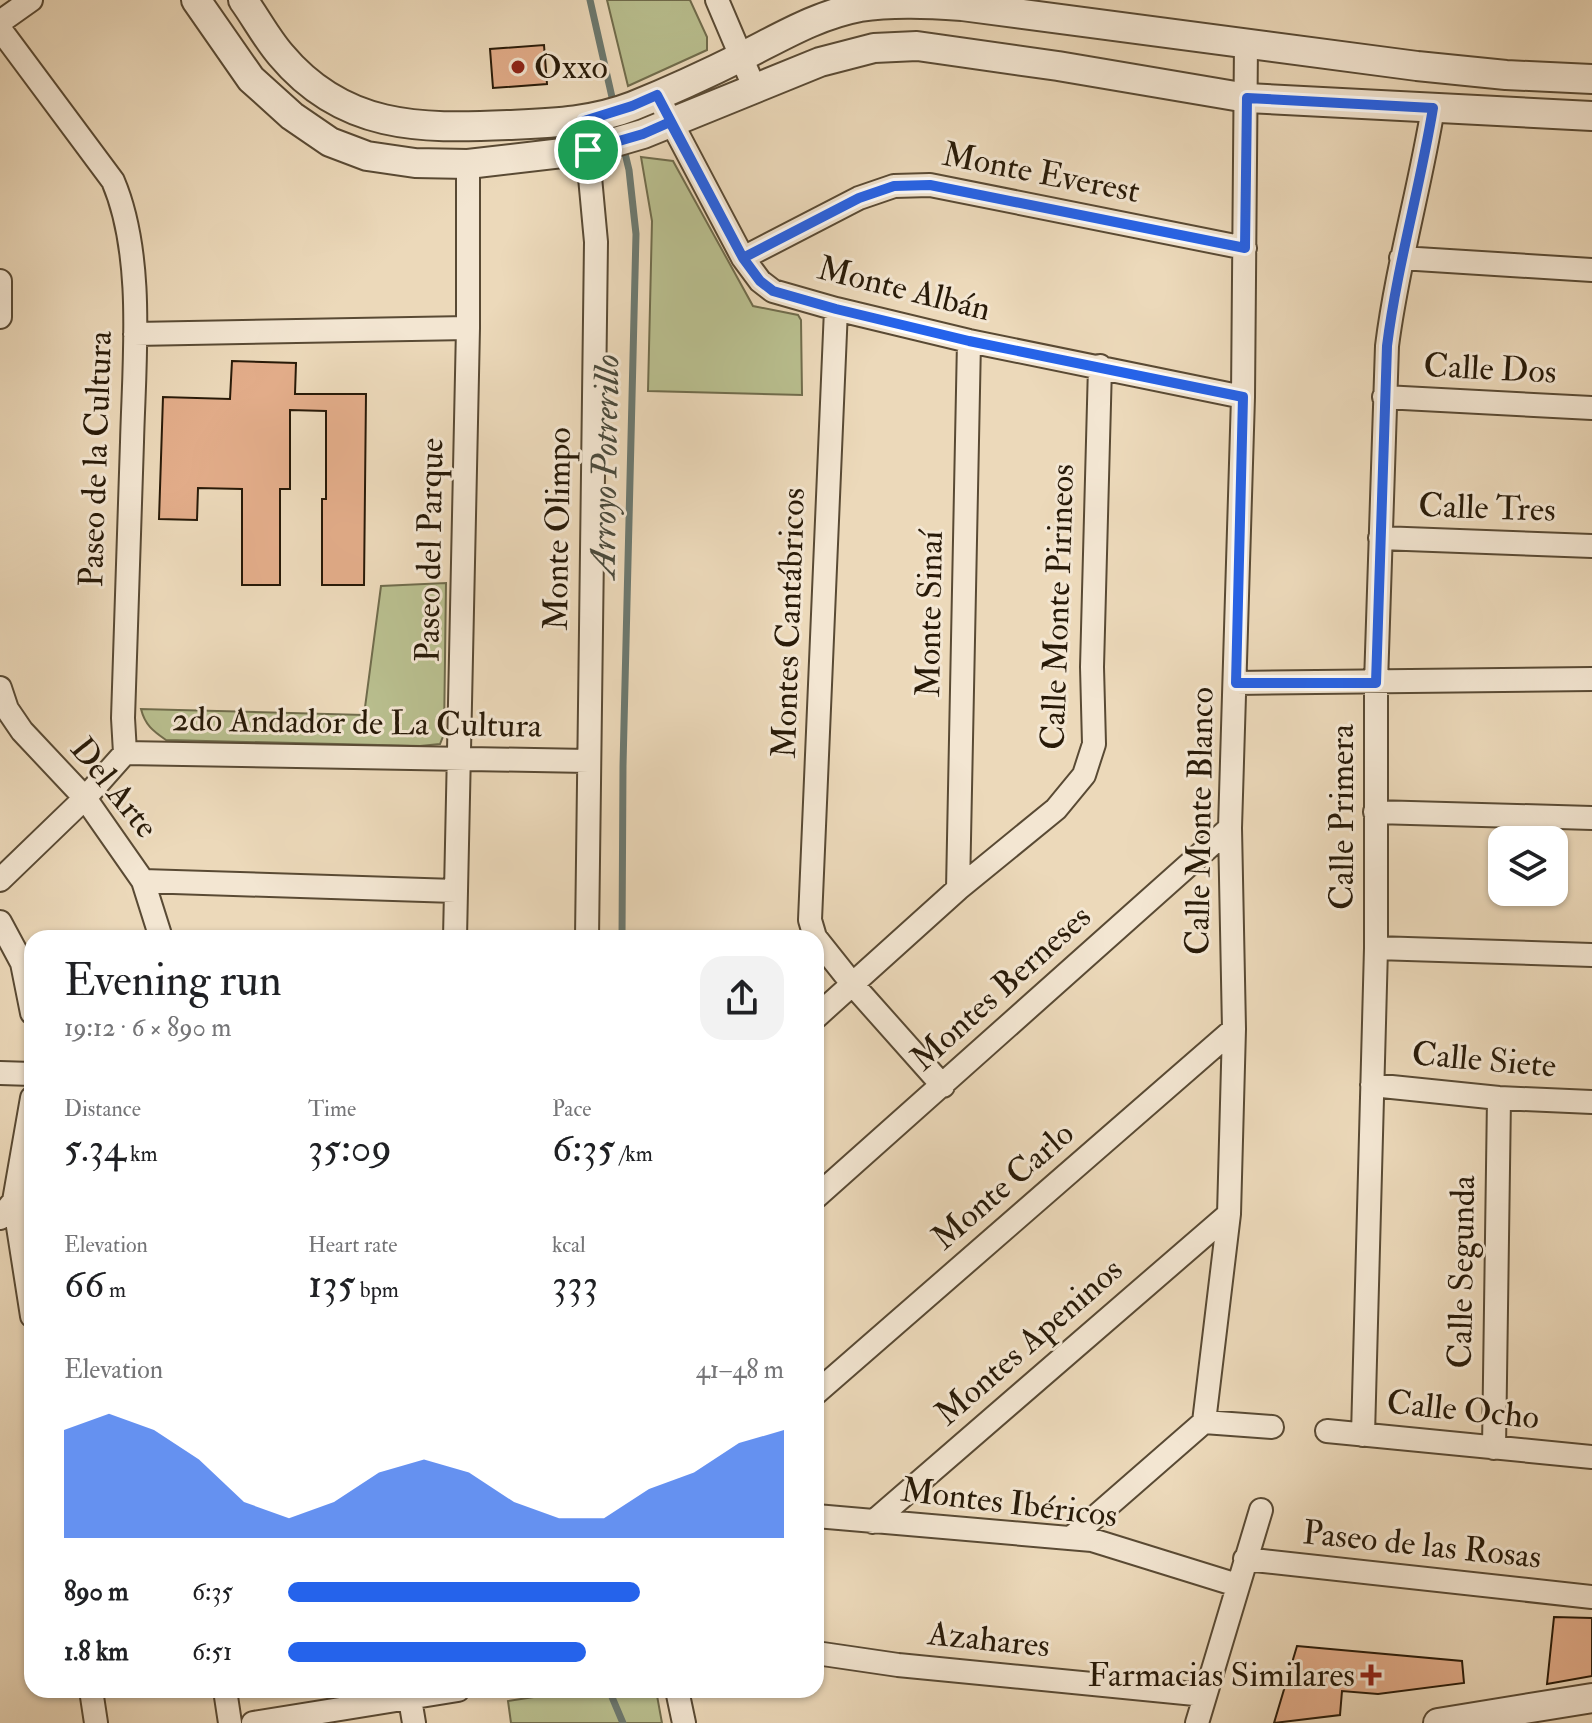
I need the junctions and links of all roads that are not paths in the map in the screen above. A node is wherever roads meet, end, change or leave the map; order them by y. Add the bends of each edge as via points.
1 (31, 0) edge
2 (196, 0) edge
3 (243, 0) edge
4 (717, 0) edge
5 (0, 22) edge
6 (0, 29) edge
7 (1246, 43) junction
8 (742, 57) junction
9 (1592, 79) edge
10 (754, 87) junction
11 (1247, 98) junction
12 (644, 101) junction
13 (1433, 108) junction
14 (1592, 116) edge
15 (592, 119) junction
16 (670, 122) junction
17 (599, 147) junction
18 (468, 164) junction
19 (1245, 248) junction
20 (743, 258) junction
21 (1401, 258) junction
22 (1592, 270) edge
23 (0, 281) edge
24 (836, 309) junction
25 (0, 317) edge
26 (468, 328) junction
27 (135, 334) junction
28 (969, 341) junction
29 (1100, 366) junction
30 (1243, 397) junction
31 (1384, 397) junction
32 (1592, 408) edge
33 (1380, 538) junction
34 (1592, 546) edge
35 (1592, 679) edge
36 (1236, 683) junction
37 (1376, 683) junction
38 (0, 688) edge
39 (125, 753) junction
40 (460, 760) junction
41 (588, 761) junction
42 (85, 798) junction
43 (1375, 812) junction
44 (1592, 818) edge
45 (1230, 828) junction
46 (0, 880) edge
47 (143, 881) junction
48 (958, 889) junction
49 (455, 891) junction
50 (0, 922) edge
51 (158, 930) edge
52 (455, 930) edge
53 (587, 930) edge
54 (813, 930) edge
55 (824, 948) edge
56 (1376, 948) junction
57 (1592, 955) edge
58 (24, 973) edge
59 (854, 986) junction
60 (824, 1010) edge
61 (1234, 1029) junction
62 (0, 1073) edge
63 (24, 1074) edge
64 (1372, 1085) junction
65 (943, 1086) junction
66 (1499, 1098) junction
67 (1592, 1102) edge
68 (24, 1134) edge
69 (824, 1190) edge
70 (7, 1210) edge
71 (1229, 1214) junction
72 (24, 1282) edge
73 (824, 1386) edge
74 (1204, 1422) junction
75 (1272, 1427) dead end
76 (1327, 1431) dead end
77 (1363, 1435) junction
78 (1494, 1448) junction
79 (1592, 1457) edge
80 (1261, 1510) dead end
81 (824, 1517) edge
82 (873, 1522) junction
83 (1071, 1538) junction
84 (1245, 1559) junction
85 (1237, 1585) junction
86 (1592, 1597) edge
87 (824, 1654) edge
88 (1205, 1695) junction
89 (92, 1698) edge
90 (226, 1698) edge
91 (368, 1698) edge
92 (415, 1698) edge
93 (679, 1698) edge
94 (1592, 1698) edge
95 (410, 1699) junction
96 (286, 1720) edge
97 (96, 1723) edge
98 (230, 1723) edge
99 (253, 1723) edge
100 (414, 1723) edge
101 (684, 1723) edge
102 (1197, 1723) edge
103 (1438, 1723) edge

1 - 5 street
2 - 18 street via 251,79 330,142 379,158
3 - 15 street via 281,55 315,87 381,121 465,127
4 - 8 street
6 - 27 street, Paseo de la Cultura via 113,181 125,208
7 - 8 street via 919,3 859,8 805,24
7 - 9 street via 1464,71
7 - 11 street, Calle Monte Blanco
8 - 10 street
8 - 12 street
10 - 11 street via 874,48 917,46
10 - 16 street
11 - 13 street
11 - 19 street, Calle Monte Blanco
12 - 15 street
12 - 16 street, Monte Albán
13 - 14 street
13 - 21 street, Calle Primera
15 - 17 street, Monte Olimpo
16 - 17 street
16 - 20 street, Monte Albán
17 - 18 street
17 - 41 street, Monte Olimpo
18 - 26 street, Paseo del Parque
19 - 20 street, Monte Everest via 930,185 894,186 859,198
19 - 30 street, Calle Monte Blanco
20 - 24 street, Monte Albán via 773,291
21 - 22 street
21 - 31 street, Calle Primera
23 - 25 street
24 - 28 street, Monte Albán
24 - 54 street, Montes Cantábricos
26 - 27 street
26 - 40 street, Paseo del Parque
27 - 39 street, Paseo de la Cultura
28 - 29 street, Monte Albán
28 - 48 street, Monte Sinaí
29 - 30 street, Monte Albán
29 - 48 street, Calle Monte Pirineos via 1094,744 1084,775 1070,795
30 - 36 street, Calle Monte Blanco
31 - 32 street, Calle Dos
31 - 33 street, Calle Primera
33 - 34 street, Calle Tres
33 - 37 street, Calle Primera
35 - 37 street
36 - 37 street
36 - 45 street, Calle Monte Blanco
37 - 43 street, Calle Primera
38 - 42 street, Del Arte via 22,731
39 - 40 street, 2do Andador de La Cultura
39 - 42 street
40 - 41 street, 2do Andador de La Cultura
40 - 49 street, Paseo del Parque
41 - 53 street, Monte Olimpo
42 - 46 street
42 - 47 street, Del Arte
43 - 44 street
43 - 56 street, Calle Primera
45 - 61 street, Calle Monte Blanco
45 - 65 street, Montes Berneses
47 - 49 street
47 - 51 street, Del Arte
48 - 59 street, Calle Monte Pirineos
49 - 52 street, Paseo del Parque
50 - 58 street
55 - 59 street, Montes Cantábricos
56 - 57 street
56 - 64 street, Calle Primera
59 - 60 street, Calle Monte Pirineos
59 - 65 street, Montes Cantábricos
61 - 71 street, Calle Monte Blanco
61 - 73 street, Monte Carlo
62 - 63 street
64 - 66 street, Calle Siete
64 - 77 street, Calle Primera
65 - 69 street, Montes Berneses
66 - 67 street, Calle Siete
66 - 78 street, Calle Segunda
68 - 70 street
70 - 72 street
71 - 74 street, Calle Monte Blanco
71 - 82 street, Montes Apeninos
74 - 75 street
74 - 83 street
76 - 77 street, Calle Ocho
77 - 78 street, Calle Ocho
78 - 79 street, Calle Ocho
80 - 84 street
81 - 82 street, Montes Ibéricos
82 - 83 street, Montes Ibéricos
83 - 85 street, Montes Ibéricos
84 - 85 street
84 - 86 street, Paseo de las Rosas
85 - 88 street
87 - 88 street, Azahares
88 - 102 street
89 - 97 street
90 - 98 street
91 - 95 street
91 - 96 street
92 - 95 street
93 - 101 street
94 - 103 street
95 - 100 street
96 - 99 street

